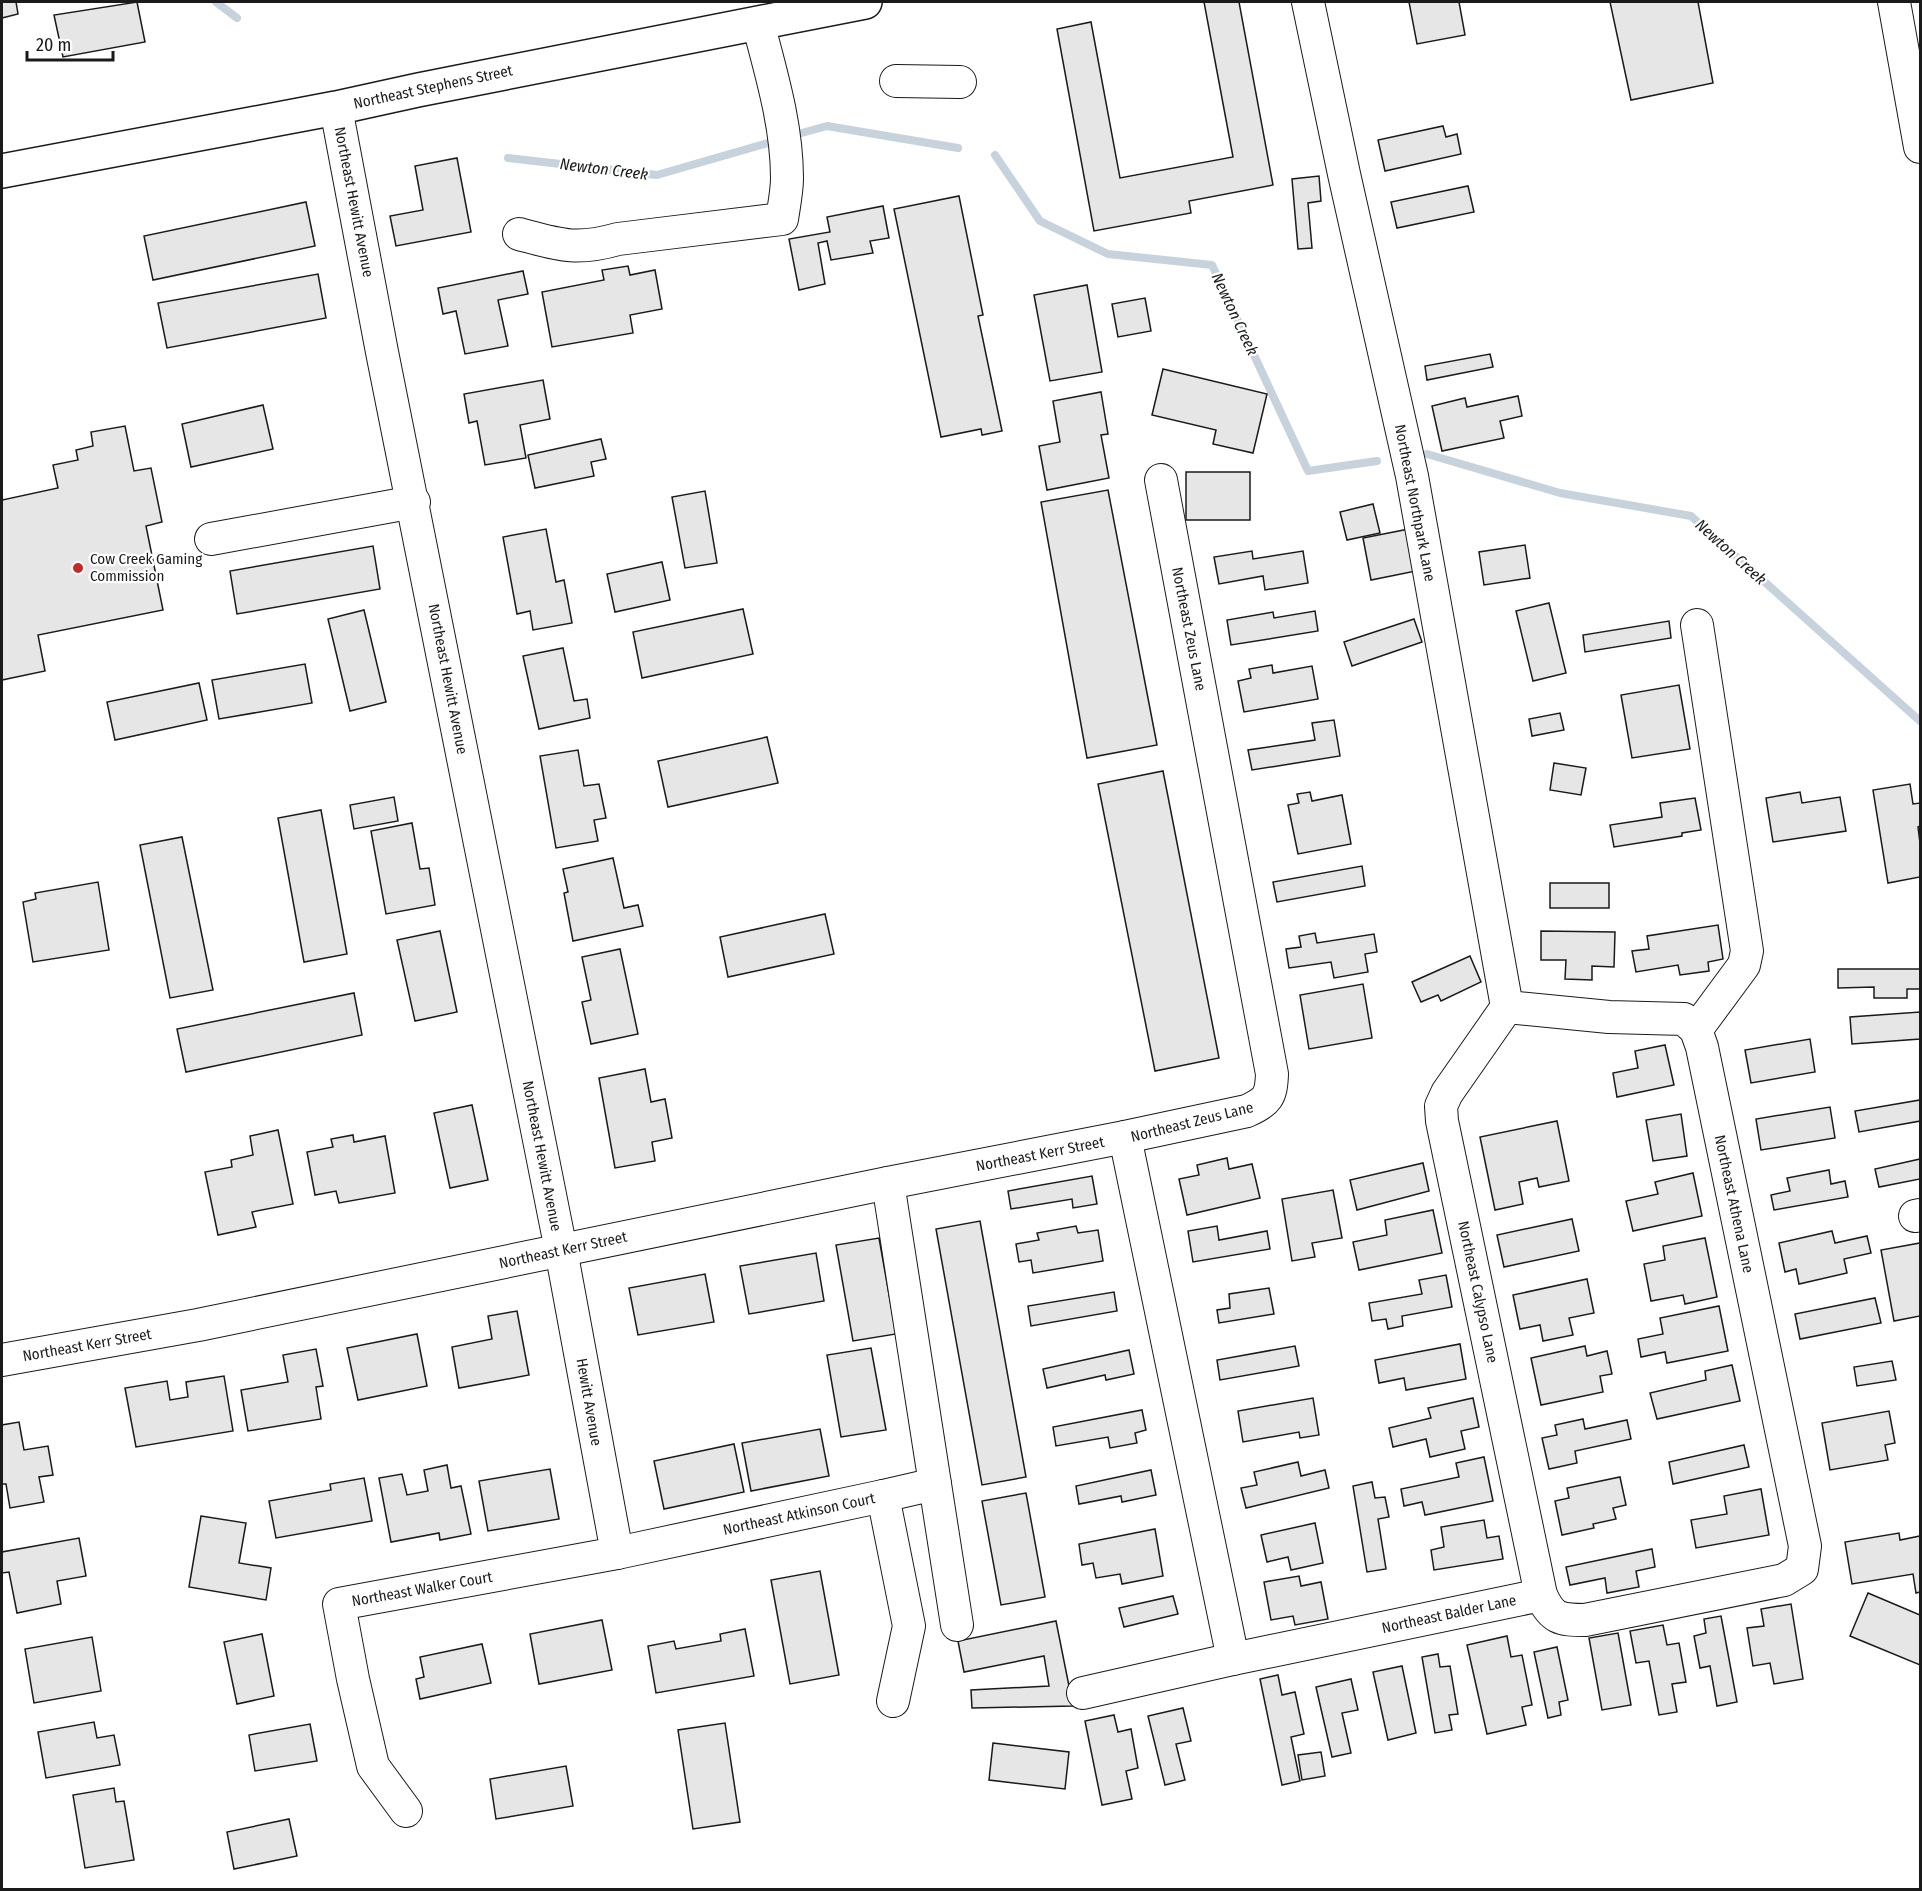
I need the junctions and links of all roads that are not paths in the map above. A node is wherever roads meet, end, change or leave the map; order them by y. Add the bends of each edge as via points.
1 (865, 2) edge
2 (1308, 2) edge
3 (1894, 2) edge
4 (831, 5) edge
5 (758, 23) junction
6 (896, 81) dead end
7 (960, 82) dead end
8 (336, 108) junction
9 (1920, 147) edge
10 (2, 171) edge
11 (519, 234) dead end
12 (1161, 480) dead end
13 (414, 502) junction
14 (211, 539) dead end
15 (1697, 626) dead end
16 (1507, 1007) junction
17 (1696, 1030) junction
18 (1125, 1137) junction
19 (888, 1183) junction
20 (561, 1250) junction
21 (2, 1360) edge
22 (935, 1484) junction
23 (883, 1496) junction
24 (617, 1553) junction
25 (1541, 1595) junction
26 (957, 1625) dead end
27 (1233, 1659) junction
28 (1083, 1693) dead end
29 (893, 1701) dead end
30 (406, 1811) dead end

1 - 4 main road, Northeast Stephens Street
2 - 16 street, Northeast Northpark Lane via 1412,476
3 - 9 street
4 - 5 main road, Northeast Stephens Street
5 - 8 main road, Northeast Stephens Street
5 - 11 street via 783,135 787,178 782,219 618,239 595,246 563,246
6 - 7 street
8 - 10 main road, Northeast Stephens Street
8 - 13 street, Northeast Hewitt Avenue
12 - 18 street, Northeast Zeus Lane via 1270,1062 1271,1091 1264,1103 1247,1111
13 - 14 street
13 - 20 street, Northeast Hewitt Avenue
15 - 17 street via 1747,951 1744,965
16 - 17 street via 1609,1017 1684,1019
16 - 25 street, Northeast Calypso Lane via 1441,1106
17 - 25 street, Northeast Athena Lane via 1805,1546 1802,1569 1784,1580 1585,1620 1564,1620 1549,1611
18 - 19 street, Northeast Kerr Street
18 - 27 street, Northeast Zeus Lane
19 - 20 street, Northeast Kerr Street
19 - 22 street
20 - 21 street, Northeast Kerr Street via 198,1325
20 - 24 street, Hewitt Avenue
22 - 23 street
22 - 26 street
23 - 24 street, Northeast Atkinson Court
23 - 29 street, Northeast Atkinson Court via 909,1626
24 - 30 street, Northeast Walker Court via 339,1604 373,1766
25 - 27 street, Northeast Balder Lane
27 - 28 street, Northeast Balder Lane

